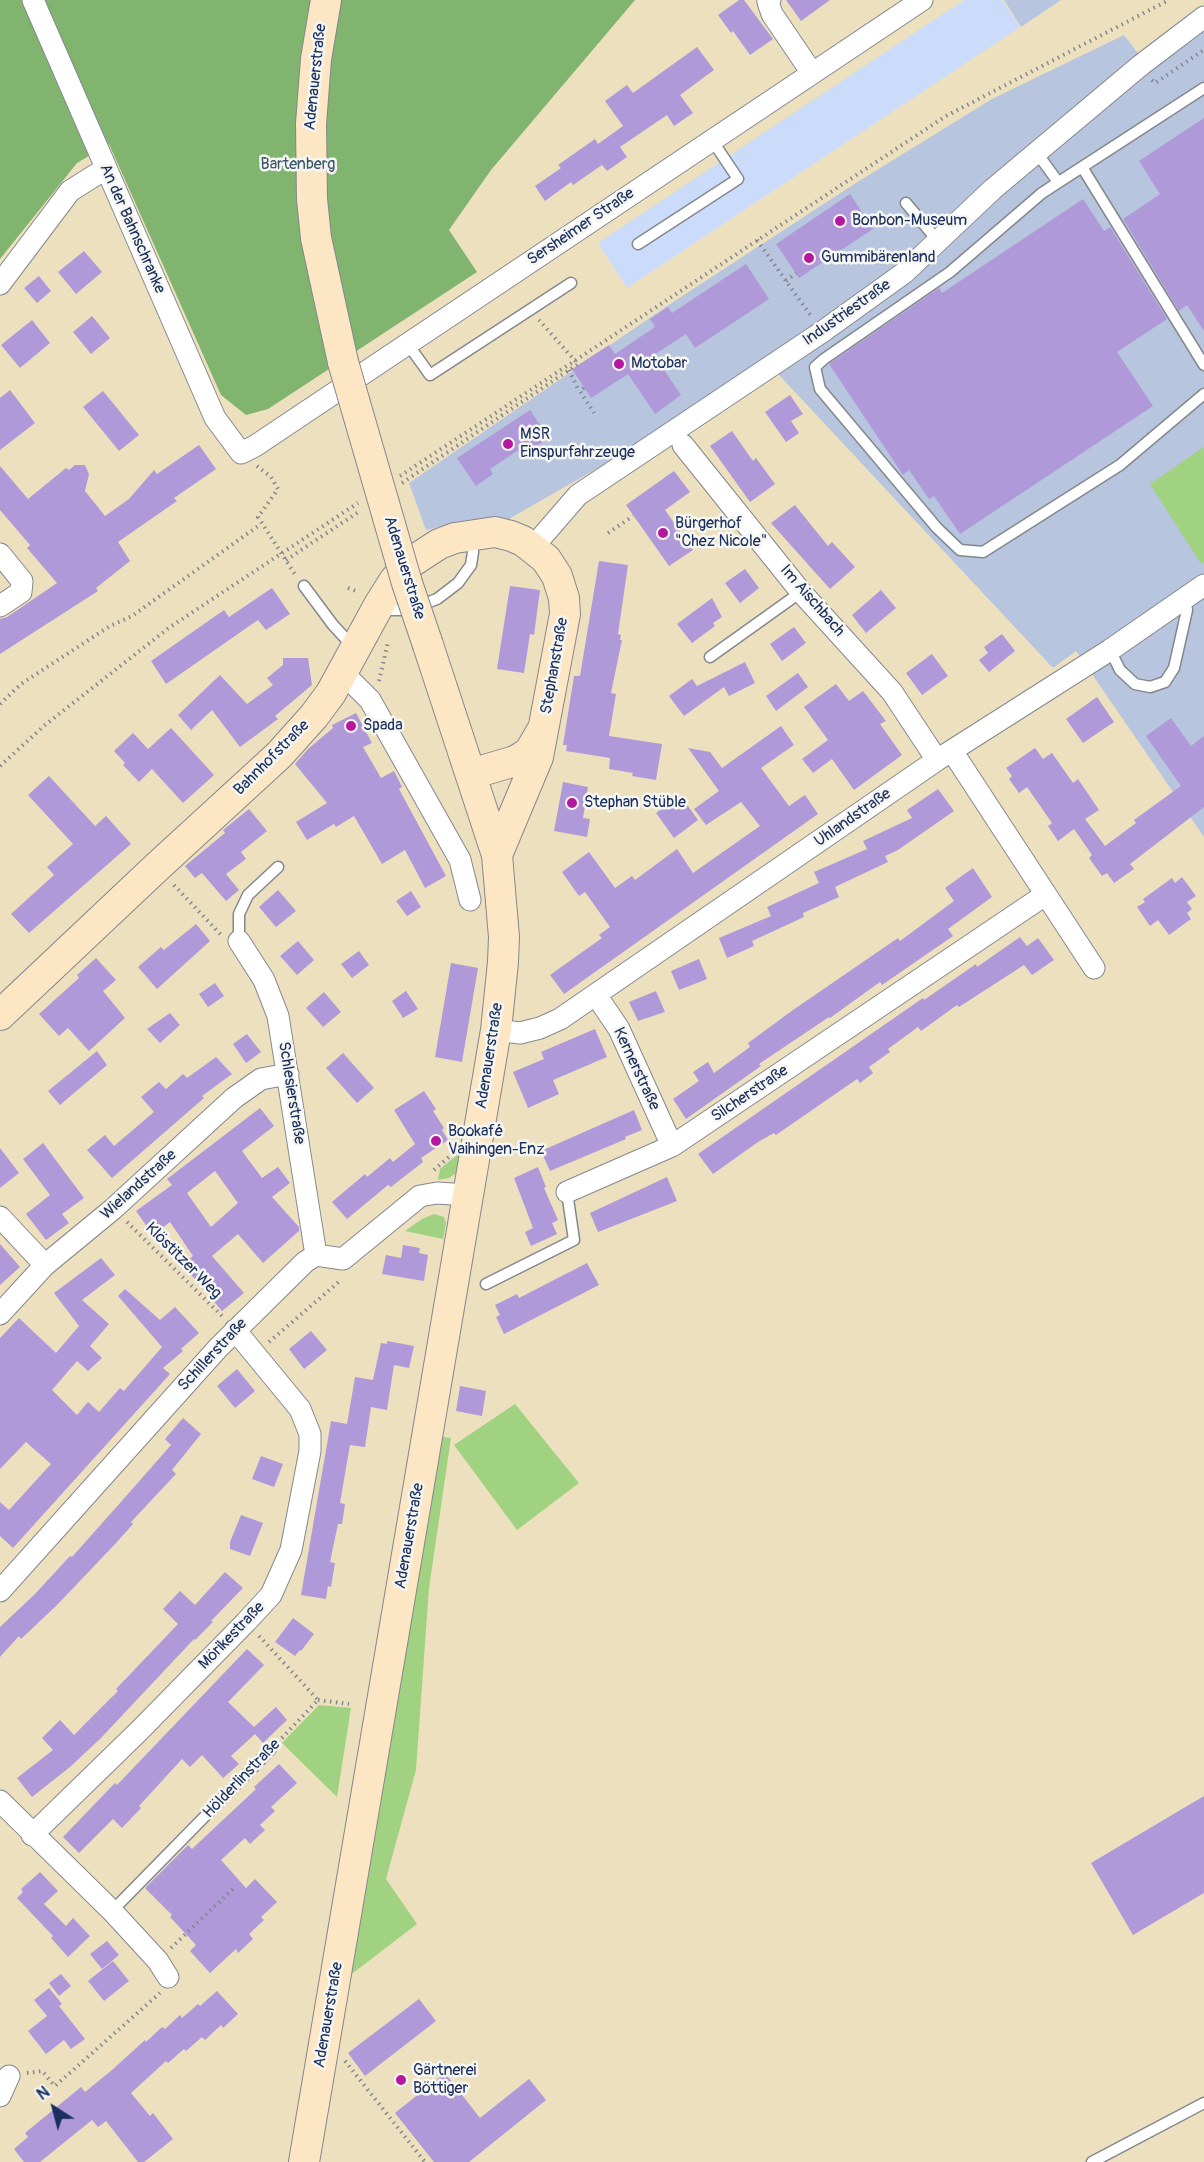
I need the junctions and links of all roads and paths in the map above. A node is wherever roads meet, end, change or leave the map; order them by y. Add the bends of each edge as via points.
1 (33, 0) edge
2 (326, 0) edge
3 (770, 0) edge
4 (922, 0) edge
5 (1169, 0) edge
6 (1204, 17) edge
7 (812, 73) junction
8 (1204, 88) edge
9 (712, 140) junction
10 (1037, 153) junction
11 (1082, 167) junction
12 (105, 169) junction
13 (1058, 182) junction
14 (906, 203) dead end
15 (757, 240) junction
16 (938, 241) junction
17 (638, 244) dead end
18 (796, 273) dead end
19 (786, 281) junction
20 (571, 283) dead end
21 (0, 284) edge
22 (531, 310) junction
23 (822, 332) junction
24 (407, 343) junction
25 (575, 360) junction
26 (1204, 364) edge
27 (569, 370) junction
28 (584, 388) dead end
29 (580, 391) junction
30 (1204, 394) edge
31 (594, 413) dead end
32 (683, 445) dead end
33 (241, 453) junction
34 (396, 478) dead end
35 (398, 486) dead end
36 (366, 498) dead end
37 (370, 504) dead end
38 (633, 516) dead end
39 (261, 524) junction
40 (608, 533) dead end
41 (471, 534) junction
42 (533, 547) junction
43 (0, 554) edge
44 (282, 554) junction
45 (286, 560) junction
46 (1204, 585) edge
47 (304, 586) joint
48 (801, 592) junction
49 (1185, 599) junction
50 (0, 606) edge
51 (386, 608) junction
52 (357, 644) junction
53 (1110, 650) junction
54 (710, 657) dead end
55 (341, 675) junction
56 (370, 700) junction
57 (0, 704) edge
58 (544, 724) junction
59 (944, 755) junction
60 (0, 766) edge
61 (471, 774) junction
62 (497, 855) junction
63 (278, 867) dead end
64 (179, 890) dead end
65 (1045, 895) junction
66 (470, 900) dead end
67 (239, 941) junction
68 (1094, 968) dead end
69 (596, 995) junction
70 (0, 1015) edge
71 (496, 1030) junction
72 (288, 1074) junction
73 (672, 1146) junction
74 (567, 1192) joint
75 (468, 1195) junction
76 (113, 1209) junction
77 (0, 1217) edge
78 (316, 1255) junction
79 (45, 1265) junction
80 (341, 1280) dead end
81 (486, 1284) dead end
82 (0, 1314) edge
83 (235, 1330) junction
84 (256, 1354) junction
85 (0, 1591) edge
86 (267, 1644) dead end
87 (318, 1700) junction
88 (349, 1704) dead end
89 (271, 1749) joint
90 (0, 1802) edge
91 (32, 1834) junction
92 (236, 1886) dead end
93 (112, 1911) junction
94 (163, 1969) junction
95 (323, 2053) junction
96 (9, 2076) joint
97 (0, 2096) edge
98 (1204, 2103) edge
99 (304, 2162) edge
100 (425, 2162) edge
101 (1092, 2162) edge

1 - 12 street, An der Bahnschranke
2 - 61 main road, Adenauerstraße, bridge via 311,124 316,238 343,362 407,583
3 - 7 street via 772,14
4 - 7 street, Sersheimer Straße
5 - 15 path via 946,116
6 - 10 street, Industriestraße
7 - 9 street, Sersheimer Straße
8 - 11 lane
9 - 17 lane via 738,179
9 - 24 street, Sersheimer Straße
10 - 13 lane
10 - 16 street, Industriestraße
11 - 13 lane
11 - 26 lane
12 - 21 street via 70,191
12 - 33 street, An der Bahnschranke via 215,418
13 - 30 lane via 950,272 824,359 815,368 820,389 945,536 960,550 983,552 1120,465
14 - 16 lane
15 - 19 path
15 - 25 path
16 - 23 street, Industriestraße via 904,273
18 - 19 path
19 - 23 path
20 - 22 lane
22 - 24 lane via 430,375
22 - 25 path
23 - 42 street, Industriestraße via 578,495
24 - 33 street, Sersheimer Straße
25 - 27 path via 578,364
25 - 34 path
27 - 29 path
27 - 35 path
28 - 29 path
29 - 31 path
32 - 48 street, Im Aischbach
33 - 39 path via 271,477 278,489 258,517
36 - 44 path
37 - 45 path
38 - 40 path
39 - 44 path
39 - 57 path via 132,616 29,679
41 - 42 main road, Bahnhofstraße via 495,532
41 - 51 main road, Bahnhofstraße via 439,544 410,563 394,581
41 - 51 lane via 471,566 458,583 437,599 407,610
42 - 58 main road, Stephanstraße via 557,576 565,614
43 - 50 street via 22,581 21,592
44 - 45 path
44 - 60 path via 170,627 45,725
45 - 47 path
46 - 49 street, Uhlandstraße
47 - 52 lane via 333,625
48 - 54 lane
48 - 59 street, Im Aischbach
49 - 53 street, Uhlandstraße
49 - 53 lane via 1187,610 1174,668 1165,682 1150,687 1135,684 1120,670
51 - 52 main road, Bahnhofstraße
51 - 56 path via 388,643 378,688
52 - 55 main road, Bahnhofstraße
53 - 59 street, Uhlandstraße
55 - 56 street
55 - 70 main road, Bahnhofstraße via 314,717 279,754
56 - 66 street via 460,860
58 - 61 main road via 537,741 522,757
58 - 62 main road, Stephanstraße via 538,757
59 - 65 street, Im Aischbach
59 - 69 street, Uhlandstraße
61 - 62 main road, Adenauerstraße
62 - 71 main road, Adenauerstraße via 504,937
63 - 67 lane via 248,895 239,914
64 - 67 path via 225,940
65 - 68 street, Im Aischbach
65 - 73 street, Silcherstraße
67 - 72 street, Schlesierstraße via 264,980 278,1016
69 - 71 street, Uhlandstraße via 540,1028 520,1033
69 - 73 street, Kernerstraße via 619,1029
71 - 75 main road, Adenauerstraße
72 - 76 street, Wielandstraße via 261,1079 234,1098
72 - 78 street, Schlesierstraße
73 - 74 street, Silcherstraße
74 - 81 lane, Silcherstraße via 574,1240
75 - 78 street via 437,1192 420,1196 343,1259
75 - 95 main road, Adenauerstraße
76 - 79 street, Wielandstraße
76 - 83 path, Klöstitzer Weg
77 - 79 street
78 - 83 street, Schillerstraße
79 - 82 street, Wielandstraße
80 - 84 path
83 - 84 street, Mörikestraße
83 - 85 street, Schillerstraße
84 - 91 street, Mörikestraße via 300,1409 310,1434 291,1550 271,1594 139,1731
86 - 87 path
87 - 88 path
87 - 89 path, Hölderlinstraße
89 - 93 lane, Hölderlinstraße
90 - 91 street
91 - 93 street
92 - 94 path
93 - 94 street
94 - 96 path via 166,1987 55,2086 42,2071
95 - 99 main road, Adenauerstraße
95 - 100 path via 345,2061
96 - 97 street
98 - 101 lane

